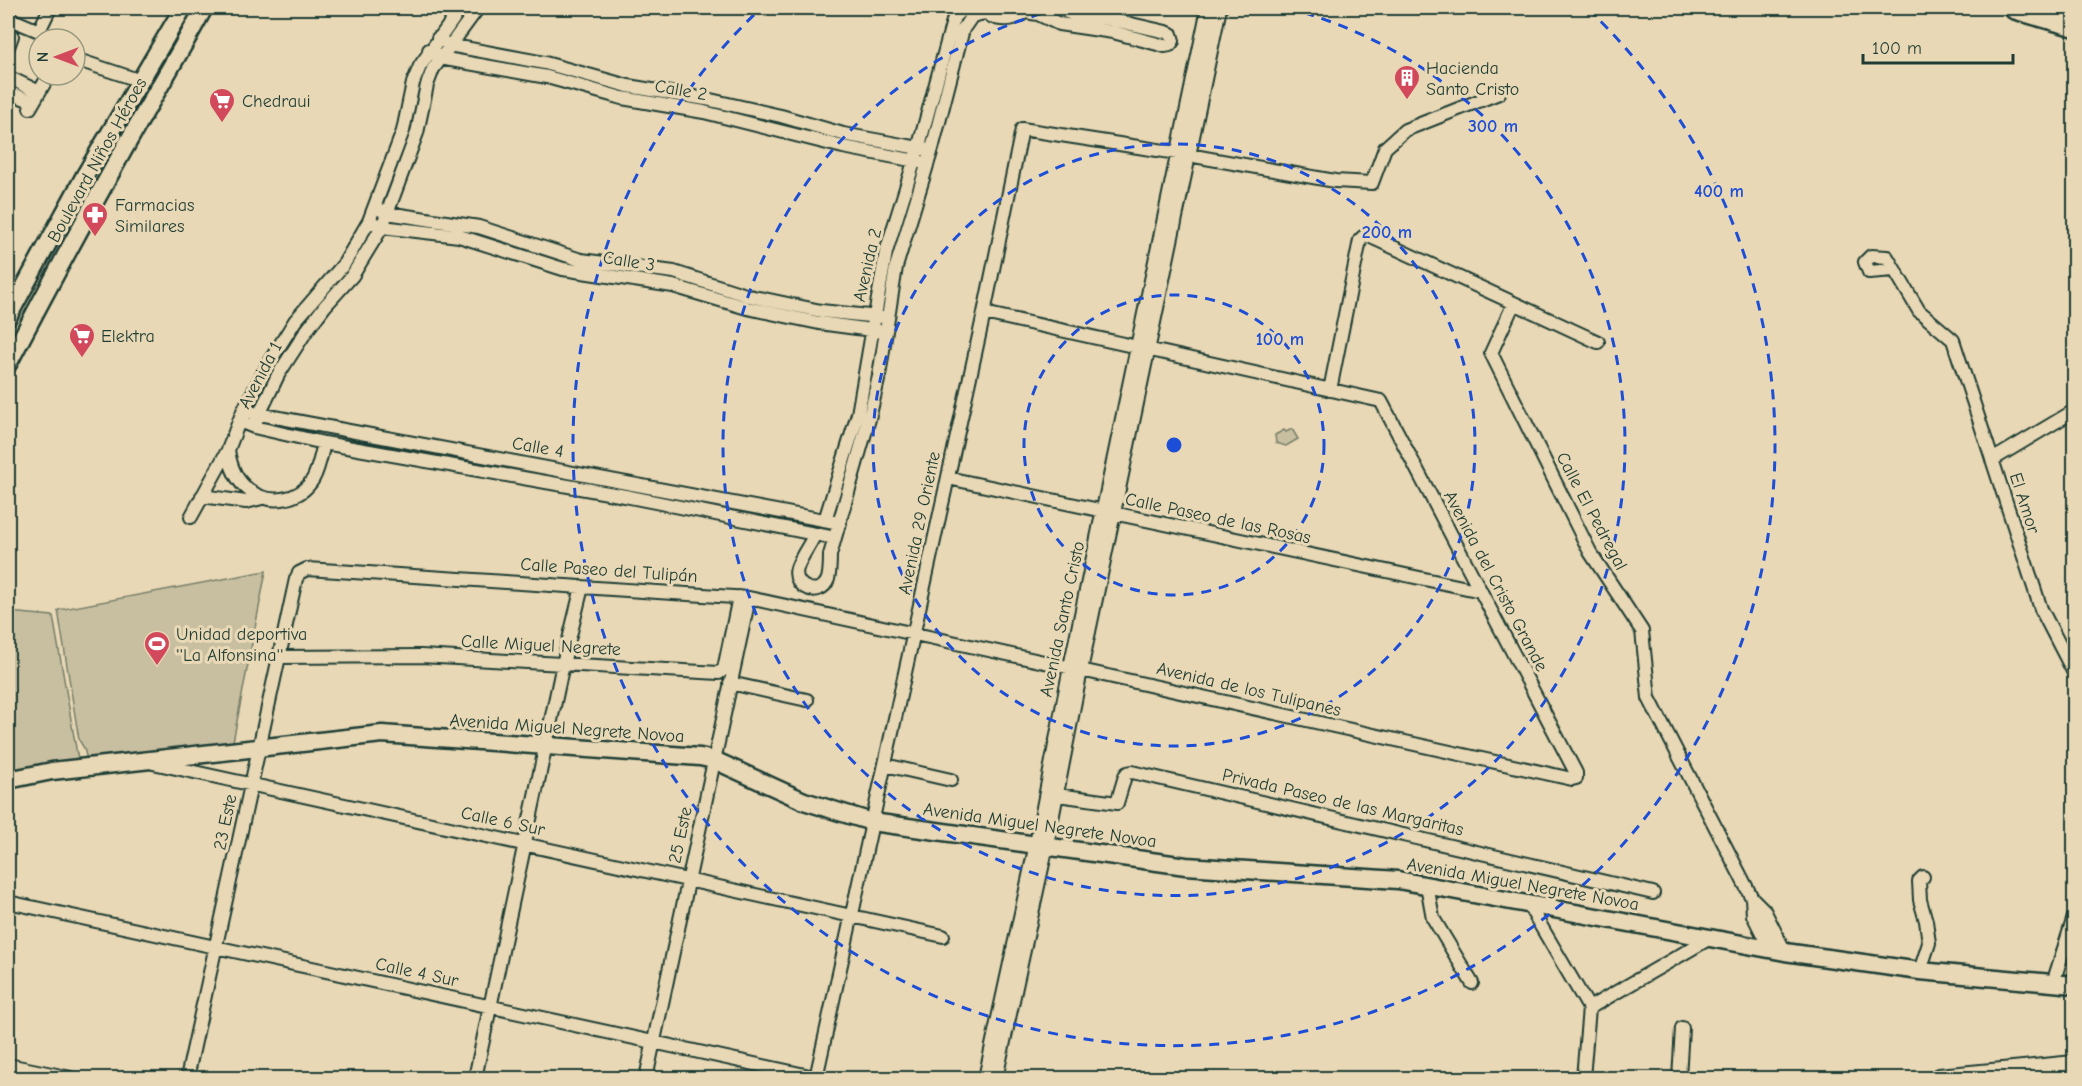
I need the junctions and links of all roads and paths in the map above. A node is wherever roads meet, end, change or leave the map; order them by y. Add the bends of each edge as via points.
1 (50, 8) edge
2 (183, 8) edge
3 (204, 8) edge
4 (461, 8) edge
5 (478, 8) edge
6 (963, 8) edge
7 (1056, 8) edge
8 (1208, 8) edge
9 (1220, 8) edge
10 (2015, 8) edge
11 (983, 10) edge
12 (1027, 10) edge
13 (8, 18) edge
14 (2074, 25) edge
15 (438, 38) junction
16 (449, 45) junction
17 (429, 50) junction
18 (440, 58) junction
19 (87, 63) edge
20 (8, 77) edge
21 (141, 81) junction
22 (42, 87) edge
23 (8, 92) edge
24 (1499, 93) dead end
25 (706, 99) junction
26 (34, 101) junction
27 (704, 112) junction
28 (932, 149) junction
29 (1183, 154) junction
30 (916, 155) junction
31 (928, 163) junction
32 (381, 210) junction
33 (369, 221) junction
34 (382, 227) junction
35 (1894, 270) dead end
36 (640, 274) junction
37 (1514, 303) junction
38 (984, 313) junction
39 (8, 317) edge
40 (873, 317) junction
41 (887, 318) junction
42 (878, 331) junction
43 (1598, 342) dead end
44 (1143, 349) junction
45 (8, 364) edge
46 (1330, 390) junction
47 (2074, 411) edge
48 (258, 415) junction
49 (241, 416) junction
50 (254, 427) junction
51 (324, 443) junction
52 (228, 450) junction
53 (499, 458) junction
54 (1992, 460) junction
55 (496, 473) junction
56 (948, 478) junction
57 (202, 496) junction
58 (262, 498) junction
59 (1108, 513) junction
60 (191, 517) dead end
61 (825, 520) junction
62 (840, 523) junction
63 (815, 534) junction
64 (835, 538) junction
65 (299, 573) joint
66 (582, 587) junction
67 (1481, 591) junction
68 (744, 597) junction
69 (913, 635) junction
70 (279, 657) junction
71 (563, 664) junction
72 (1076, 669) junction
73 (2074, 673) edge
74 (730, 683) junction
75 (807, 700) dead end
76 (546, 746) junction
77 (260, 748) junction
78 (714, 760) junction
79 (146, 761) junction
80 (885, 765) junction
81 (1576, 778) joint
82 (8, 780) edge
83 (951, 780) dead end
84 (252, 784) junction
85 (1052, 794) junction
86 (872, 822) junction
87 (525, 844) junction
88 (1042, 844) junction
89 (1923, 877) dead end
90 (688, 880) junction
91 (1427, 885) junction
92 (1653, 893) dead end
93 (8, 902) edge
94 (1528, 904) junction
95 (852, 916) junction
96 (2074, 917) edge
97 (943, 936) dead end
98 (1710, 938) junction
99 (216, 948) junction
100 (1777, 950) junction
101 (1920, 971) junction
102 (1472, 983) dead end
103 (2054, 983) junction
104 (2074, 985) edge
105 (491, 1006) junction
106 (1589, 1008) junction
107 (1002, 1025) junction
108 (1682, 1028) dead end
109 (653, 1043) junction
110 (8, 1065) edge
111 (2074, 1065) edge
112 (71, 1078) edge
113 (187, 1078) edge
114 (475, 1078) edge
115 (646, 1078) edge
116 (817, 1078) edge
117 (985, 1078) edge
118 (996, 1078) edge
119 (1583, 1078) edge
120 (1679, 1078) edge
121 (1939, 1078) edge

1 - 13 street via 39,31
2 - 21 main road, Boulevard Niños Héroes
3 - 45 main road, Boulevard Niños Héroes
4 - 15 street, Avenida 1
5 - 16 street, Avenida 1
6 - 30 street, Avenida 2 via 954,17
7 - 12 street via 1167,32 1173,41 1165,46 1113,32 1059,24
8 - 29 street, Avenida Santo Cristo
9 - 29 street, Avenida Santo Cristo
10 - 14 highway
11 - 12 street via 1006,20
11 - 28 street, Avenida 2 via 972,16 963,29
15 - 16 street, Calle 2
15 - 17 street, Avenida 1
16 - 18 street, Avenida 1
16 - 25 street, Calle 2 via 545,63 628,86
17 - 18 street, Calle 2
17 - 32 street, Avenida 1 via 414,83
18 - 27 street, Calle 2
18 - 32 street, Avenida 1 via 427,85 417,133
19 - 21 street
20 - 26 street
21 - 39 main road, Boulevard Niños Héroes
22 - 26 street
23 - 26 street
24 - 29 street via 1405,130 1385,148 1372,183 1335,181
25 - 27 street
25 - 30 street, Calle 2
27 - 30 street, Calle 2 via 843,147
28 - 30 street, Calle 2
28 - 31 street, Avenida 2
29 - 38 street, Avenida 29 Oriente via 1022,129
29 - 44 street, Avenida Santo Cristo
30 - 31 street, Calle 2
30 - 40 street, Avenida 2 via 886,252
31 - 41 street, Avenida 2 via 896,267
32 - 33 street, Avenida 1
32 - 34 street, Avenida 1
32 - 36 street, Calle 3 via 478,227
33 - 34 street, Calle 3
33 - 49 street, Avenida 1 via 344,264 295,321
34 - 36 street, Calle 3 via 459,236 563,269
34 - 48 street, Avenida 1 via 352,276 307,330
35 - 54 street, El Amor via 1918,311 1953,340
36 - 40 street, Calle 3 via 674,272 749,296
36 - 42 street, Calle 3 via 747,308 819,324
37 - 43 street
37 - 46 street via 1369,236 1363,237
37 - 100 street, Calle El Pedregal via 1491,353 1590,552 1642,631 1649,698 1752,898 1764,910
38 - 44 street
38 - 56 street, Avenida 29 Oriente
40 - 41 street, Calle 3
40 - 42 street, Avenida 2
41 - 42 street, Avenida 2
42 - 61 street, Avenida 2 via 858,414
42 - 62 street, Avenida 2 via 879,376
44 - 46 street
44 - 59 street, Avenida Santo Cristo
46 - 67 street, Avenida del Cristo Grande via 1381,401
47 - 54 street
48 - 49 street, Calle 4
48 - 50 street, Avenida 1
48 - 53 street, Calle 4
49 - 50 street, Avenida 1
49 - 52 street
50 - 51 street, Calle 4
51 - 55 street, Calle 4
51 - 58 street via 314,478 306,488 286,499
52 - 57 street
52 - 58 street via 237,477
53 - 55 street
53 - 61 street, Calle 4
54 - 73 street, El Amor via 2041,609
55 - 63 street, Calle 4
56 - 59 street, Calle Paseo de las Rosas
56 - 69 street, Avenida 29 Oriente
57 - 58 street via 246,502
57 - 60 street
59 - 67 street, Calle Paseo de las Rosas
59 - 72 street, Avenida Santo Cristo
61 - 62 street
62 - 64 street, Avenida 2
63 - 64 street, Calle 4
63 - 64 street, Avenida 2 via 797,569 797,581 809,590 824,586 828,579
65 - 66 street, Calle Paseo del Tulipán via 307,570
65 - 70 street, 23 Este
66 - 68 street, Calle Paseo del Tulipán
66 - 71 street
67 - 81 street, Avenida del Cristo Grande
68 - 69 street, Calle Paseo del Tulipán
68 - 71 street, Calle Miguel Negrete via 719,673
68 - 74 street, 25 Este
69 - 72 street, Avenida de los Tulipanes
69 - 80 street, Avenida 29 Oriente
70 - 71 street, Calle Miguel Negrete via 421,656
70 - 77 street, 23 Este
71 - 76 street
72 - 81 street, Avenida de los Tulipanes
72 - 85 street, Avenida Santo Cristo
74 - 75 street
74 - 78 street, 25 Este
76 - 77 main road, Avenida Miguel Negrete Novoa via 382,734
76 - 78 main road, Avenida Miguel Negrete Novoa
76 - 87 street
77 - 79 main road, Avenida Miguel Negrete Novoa
77 - 84 street, 23 Este
78 - 86 main road, Avenida Miguel Negrete Novoa via 804,801
78 - 90 street, 25 Este
79 - 82 main road, Avenida Miguel Negrete Novoa
79 - 84 street, Calle 6 Sur
80 - 83 street
80 - 86 street, Avenida 29 Oriente
84 - 87 street, Calle 6 Sur
84 - 99 street, 23 Este
85 - 88 street, Avenida Santo Cristo
85 - 92 street, Privada Paseo de las Margaritas via 1117,803 1125,776 1132,772
86 - 88 main road, Avenida Miguel Negrete Novoa
86 - 95 street, Avenida 29 Oriente
87 - 90 street, Calle 6 Sur
87 - 105 street
88 - 91 main road, Avenida Miguel Negrete Novoa via 1186,866
88 - 107 street, Avenida Santo Cristo
89 - 101 street via 1919,881 1920,900 1929,943
90 - 95 street, Calle 6 Sur
90 - 109 street, 25 Este
91 - 94 main road, Avenida Miguel Negrete Novoa
91 - 102 street via 1433,918
93 - 99 street, Calle 4 Sur
94 - 98 main road, Avenida Miguel Negrete Novoa
94 - 106 street
95 - 97 street, Calle 6 Sur
95 - 116 street, Avenida 29 Oriente
96 - 103 street
98 - 100 main road, Avenida Miguel Negrete Novoa
98 - 106 street
99 - 105 street, Calle 4 Sur
99 - 113 street, 23 Este
100 - 101 main road, Avenida Miguel Negrete Novoa
101 - 103 main road, Avenida Miguel Negrete Novoa
103 - 104 main road, Avenida Miguel Negrete Novoa
105 - 109 street, Calle 4 Sur
105 - 114 street
106 - 119 street
107 - 117 street, Avenida Santo Cristo
107 - 118 street, Avenida Santo Cristo
108 - 120 street
109 - 115 street, 25 Este
109 - 116 street, Calle 4 Sur
110 - 112 street
111 - 121 main road

